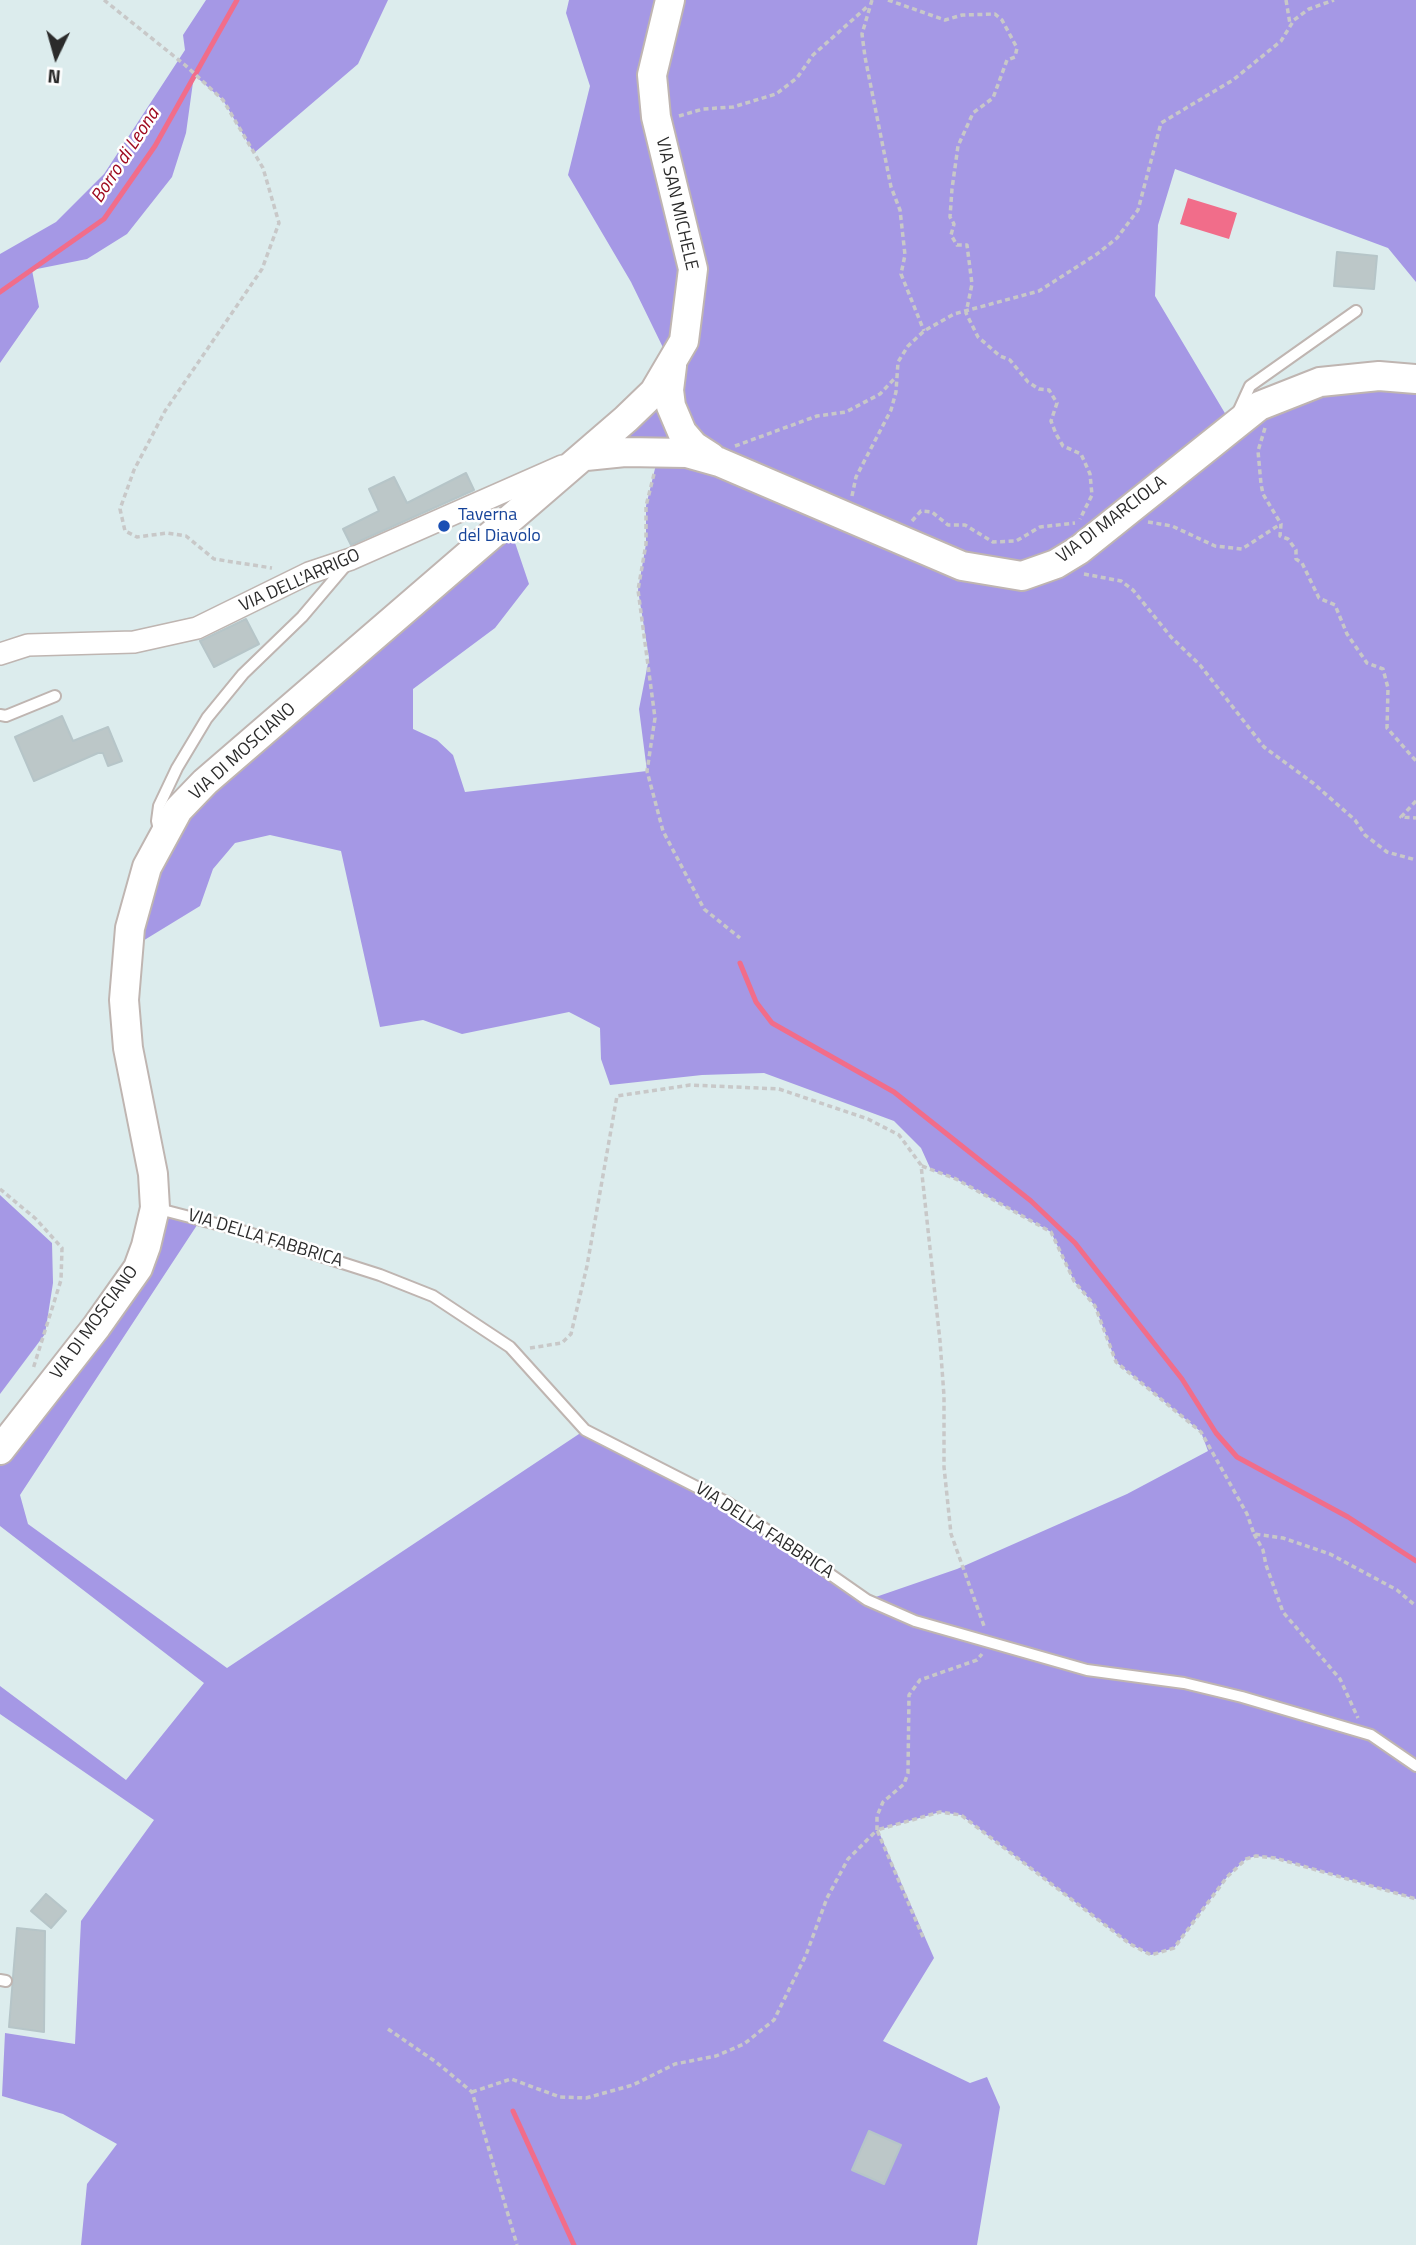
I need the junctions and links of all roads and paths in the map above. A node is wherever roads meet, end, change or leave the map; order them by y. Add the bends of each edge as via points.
1 (104, 0) edge
2 (670, 0) edge
3 (888, 0) edge
4 (1286, 0) edge
5 (1334, 0) edge
6 (871, 2) edge
7 (1290, 26) junction
8 (656, 117) junction
9 (1356, 311) dead end
10 (966, 313) junction
11 (924, 331) junction
12 (672, 366) junction
13 (895, 378) junction
14 (1416, 379) edge
15 (1259, 406) junction
16 (1232, 426) junction
17 (659, 451) junction
18 (586, 456) junction
19 (719, 462) junction
20 (1123, 514) junction
21 (848, 518) junction
22 (1281, 524) junction
23 (898, 539) junction
24 (351, 559) junction
25 (1056, 564) junction
26 (274, 569) dead end
27 (0, 654) edge
28 (55, 696) dead end
29 (0, 715) edge
30 (1416, 761) edge
31 (1416, 801) edge
32 (1416, 818) edge
33 (162, 840) junction
34 (1416, 860) edge
35 (740, 938) dead end
36 (921, 1165) junction
37 (0, 1189) edge
38 (155, 1208) junction
39 (510, 1347) junction
40 (31, 1380) dead end
41 (0, 1450) edge
42 (1254, 1534) junction
43 (1416, 1606) edge
44 (990, 1644) junction
45 (1371, 1735) junction
46 (1416, 1766) edge
47 (877, 1830) junction
48 (1416, 1899) edge
49 (923, 1937) dead end
50 (388, 2029) dead end
51 (472, 2092) junction
52 (517, 2245) edge

1 - 26 path via 223,100 264,169 279,223 262,269 164,411 134,470 120,509 125,531 137,537 186,536 214,559
2 - 8 main road, VIA SAN MICHELE via 652,75
3 - 10 path via 946,20 995,14 1017,48 1015,57 1007,60 993,98 973,113 958,146 950,217 954,224 951,235 957,245 967,245 971,269
4 - 7 path
5 - 7 path via 1310,9
6 - 8 path via 776,94 733,107 703,109 672,121
6 - 11 path via 862,34 864,57 900,210 905,254 901,274
7 - 10 path via 1281,41 1233,80 1161,123 1138,210 1117,238 1039,291 982,304
8 - 12 main road, VIA SAN MICHELE via 693,269 684,341
9 - 16 lane via 1250,386
10 - 11 path via 954,314
10 - 23 path via 985,345 1010,360 1028,382 1048,390 1057,404 1051,421 1056,434 1063,446 1081,454 1090,474 1092,495 1079,523 1040,527 1016,541 993,542 965,525 948,525 932,512 921,512
11 - 13 path via 898,362
12 - 18 main road, VIA SAN MICHELE via 654,392
12 - 19 main road, VIA DI MARCIOLA via 671,406 682,432
13 - 19 path via 880,394 846,412 817,416 737,443
13 - 21 path via 891,410 856,477
14 - 15 main road, VIA DI MARCIOLA via 1379,376 1320,382
15 - 16 main road, VIA DI MARCIOLA
15 - 22 path via 1266,432 1258,451 1261,484
16 - 20 main road, VIA DI MARCIOLA
17 - 18 main road, VIA DI MARCIOLA
17 - 19 main road, VIA DI MARCIOLA
17 - 35 path via 646,506 646,544 638,590 655,718 647,771 663,831 704,909
18 - 24 street, VIA DELL'ARRIGO
18 - 33 main road, VIA DI MOSCIANO via 205,782 178,810
19 - 21 main road, VIA DI MARCIOLA
20 - 22 path via 1172,526 1214,546 1242,549
20 - 25 main road, VIA DI MARCIOLA
21 - 23 main road, VIA DI MARCIOLA
22 - 30 path via 1280,536 1289,539 1296,550 1296,559 1319,598 1335,606 1367,663 1383,668 1388,688 1387,728
23 - 25 main road, VIA DI MARCIOLA via 962,566 999,574 1022,576
24 - 27 street, VIA DELL'ARRIGO via 309,573 197,628 134,642 28,645
24 - 33 lane via 207,719 159,806
25 - 34 path via 1076,573 1121,581 1133,590 1264,747 1313,783 1387,852
28 - 29 lane
31 - 32 path via 1401,817
33 - 38 main road, VIA DI MOSCIANO via 147,867 130,928 124,1000
36 - 39 path via 889,1129 779,1089 690,1085 617,1096 571,1335 562,1343
36 - 42 path via 956,1179 1051,1232 1074,1281 1095,1306 1116,1362 1201,1432
36 - 44 path via 940,1341 951,1534
37 - 40 path via 61,1248 61,1280
38 - 39 lane, VIA DELLA FABBRICA via 380,1275 433,1296
38 - 41 main road, VIA DI MOSCIANO via 138,1268
39 - 44 lane, VIA DELLA FABBRICA via 585,1430 728,1503 867,1600 915,1621
42 - 43 path via 1331,1554 1397,1590
42 - 45 path via 1283,1612 1340,1679
44 - 45 lane, VIA DELLA FABBRICA via 1087,1670 1242,1696
44 - 47 path via 977,1660 920,1679 909,1695 908,1773 904,1784 883,1802
45 - 46 lane, VIA DELLA FABBRICA
47 - 48 path via 940,1812 961,1815 1130,1944 1152,1955 1174,1948 1227,1877 1256,1856
47 - 49 path
47 - 51 path via 848,1859 774,2020 744,2044 586,2098 560,2097 511,2079
50 - 51 path
51 - 52 path

